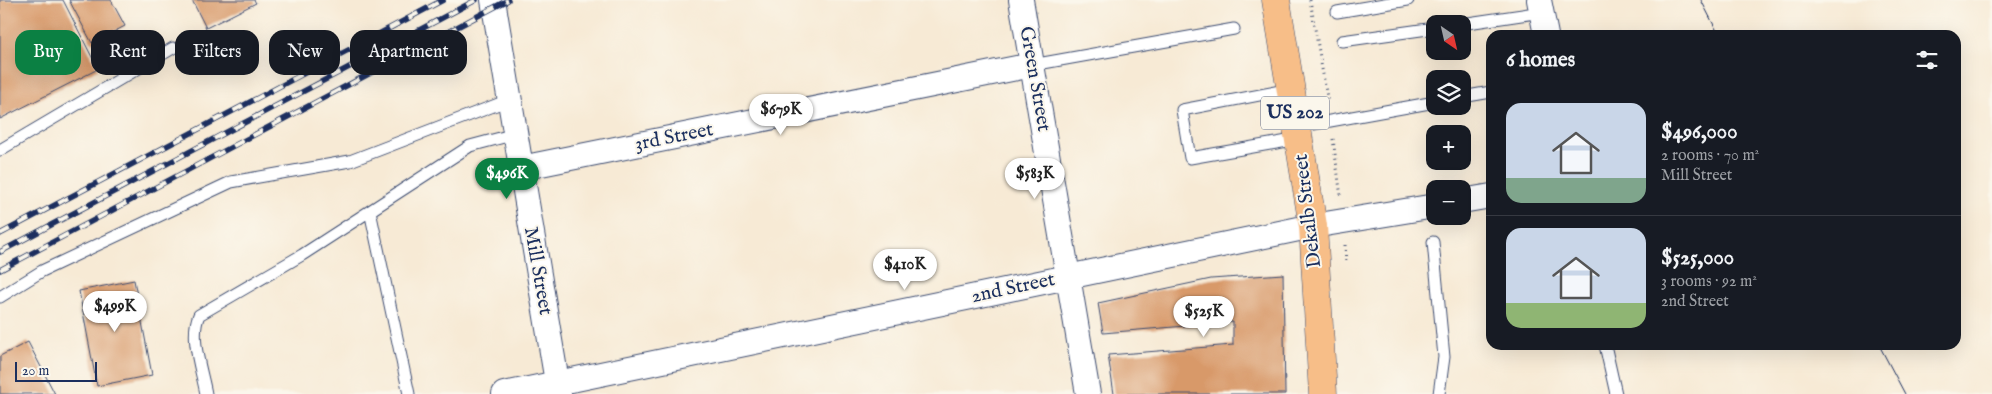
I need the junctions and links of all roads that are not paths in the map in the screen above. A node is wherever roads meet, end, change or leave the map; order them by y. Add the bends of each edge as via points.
1 (493, 0) edge
2 (1021, 0) edge
3 (1276, 0) edge
4 (1408, 0) edge
5 (1540, 6) edge
6 (1336, 12) dead end
7 (1471, 22) edge
8 (1234, 29) dead end
9 (1426, 29) edge
10 (1545, 30) edge
11 (1342, 41) dead end
12 (173, 48) dead end
13 (1032, 65) junction
14 (1291, 89) junction
15 (1486, 93) edge
16 (1471, 96) edge
17 (509, 100) junction
18 (1426, 104) edge
19 (1298, 133) junction
20 (515, 134) junction
21 (0, 150) edge
22 (521, 168) junction
23 (1486, 197) edge
24 (1471, 199) edge
25 (1426, 207) edge
26 (370, 211) junction
27 (1313, 226) junction
28 (1433, 242) dead end
29 (1068, 277) junction
30 (0, 297) edge
31 (1606, 350) edge
32 (558, 388) edge
33 (206, 394) edge
34 (409, 394) edge
35 (504, 394) edge
36 (1088, 394) edge
37 (1322, 394) edge
38 (1439, 394) edge
39 (1616, 394) edge

1 - 17 street, Mill Street
2 - 13 street, Green Street
3 - 14 highway, Dekalb Street / US 202
4 - 6 lane
5 - 7 lane
5 - 10 street
8 - 13 lane
9 - 11 lane
12 - 21 lane
13 - 22 street, 3rd Street
13 - 29 street, Green Street
14 - 19 highway, Dekalb Street / US 202
14 - 19 lane via 1182,110 1185,129 1190,158
15 - 16 lane
17 - 20 street, Mill Street
17 - 30 lane via 350,161 231,182 42,271
18 - 19 lane
19 - 27 highway, Dekalb Street / US 202
20 - 22 street, Mill Street
20 - 26 lane via 470,146
22 - 32 street, Mill Street
23 - 24 street
25 - 27 street, 2nd Street
26 - 33 lane via 200,315 196,334
26 - 34 lane
27 - 29 street, 2nd Street
27 - 37 highway, Dekalb Street / US 202
28 - 38 lane via 1444,357
29 - 32 street, 2nd Street
29 - 36 street, Green Street
31 - 39 lane
32 - 35 street, 2nd Street

